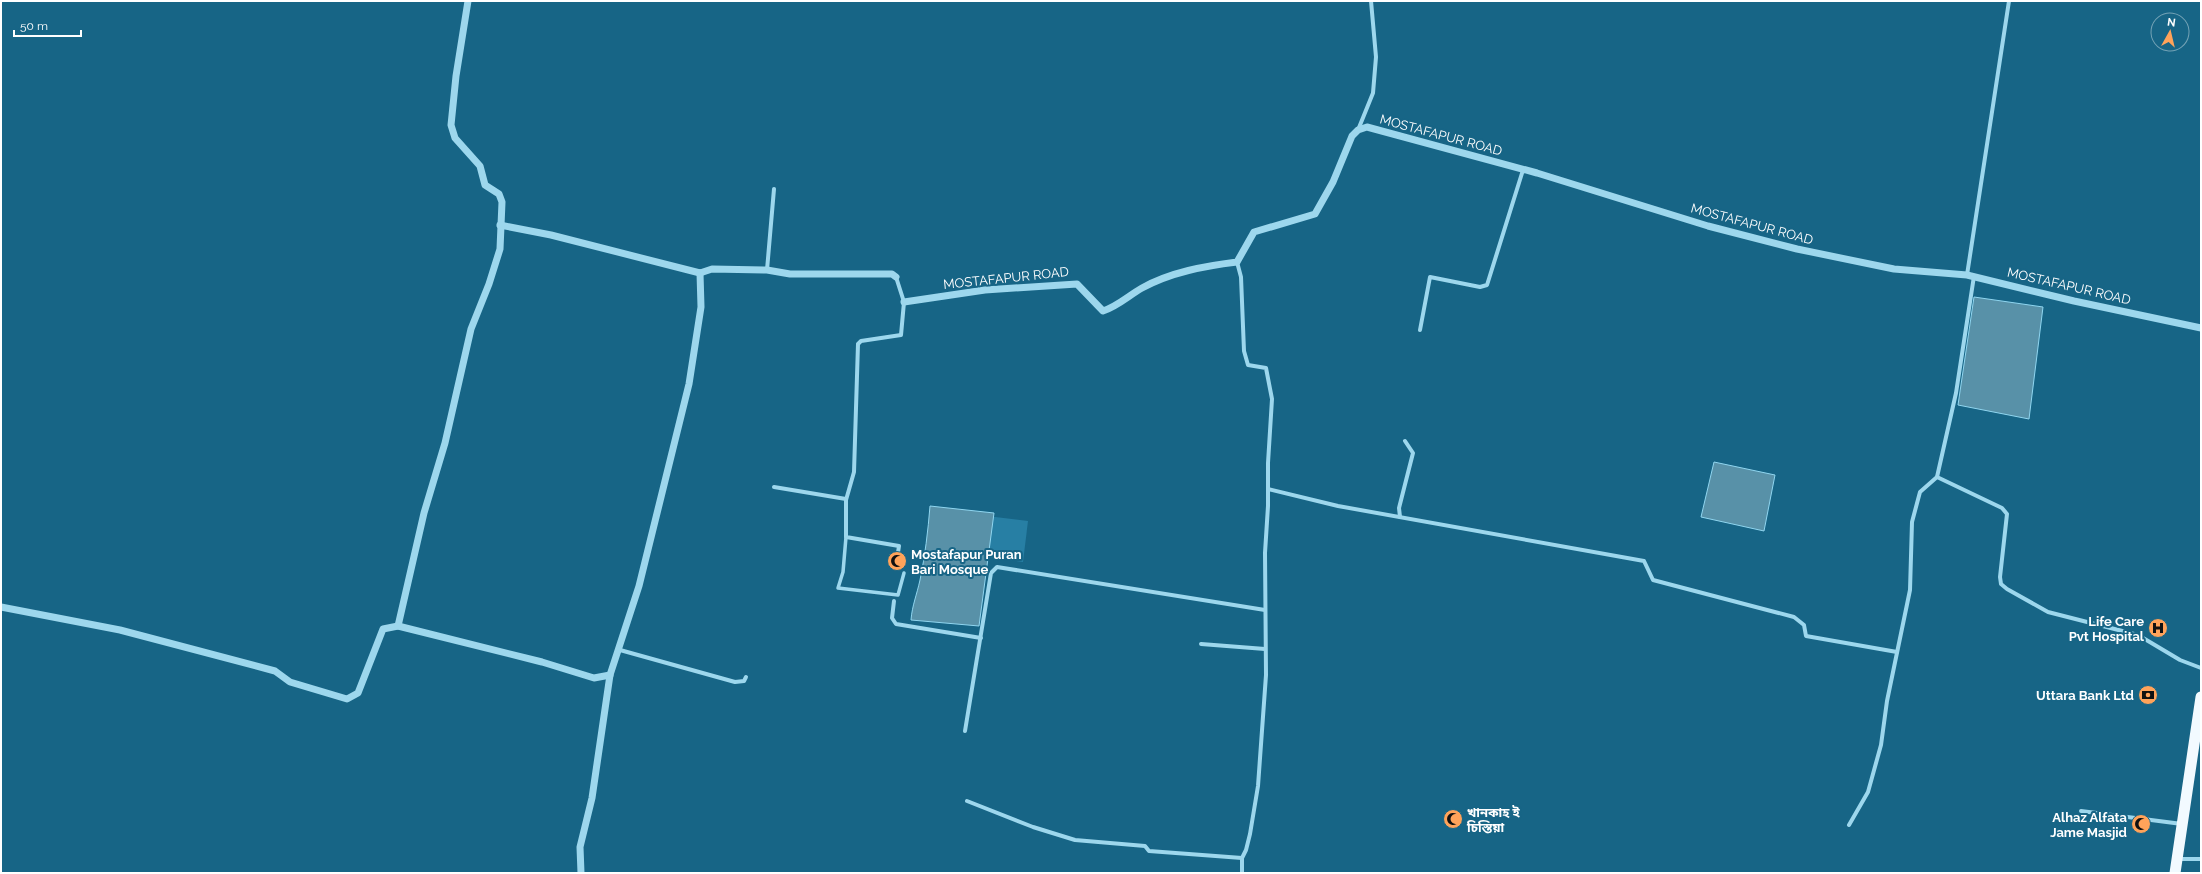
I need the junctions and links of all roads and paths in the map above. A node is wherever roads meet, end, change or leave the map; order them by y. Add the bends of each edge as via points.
1 (468, 1) edge
2 (1371, 1) edge
3 (2009, 1) edge
4 (1358, 130) junction
5 (1523, 170) junction
6 (774, 189) dead end
7 (500, 225) junction
8 (1238, 262) junction
9 (767, 270) junction
10 (700, 273) junction
11 (1970, 275) junction
12 (896, 277) joint
13 (904, 302) junction
14 (2201, 328) edge
15 (1420, 330) dead end
16 (1405, 441) dead end
17 (1937, 477) junction
18 (774, 487) dead end
19 (1268, 489) junction
20 (846, 499) junction
21 (1400, 517) junction
22 (846, 537) junction
23 (897, 559) dead end
24 (904, 573) dead end
25 (894, 601) dead end
26 (1, 607) edge
27 (1265, 610) junction
28 (398, 626) junction
29 (981, 638) junction
30 (1201, 644) dead end
31 (1265, 649) junction
32 (620, 650) junction
33 (1897, 652) junction
34 (2201, 668) edge
35 (610, 675) junction
36 (746, 677) dead end
37 (2201, 697) edge
38 (966, 731) dead end
39 (967, 801) dead end
40 (2081, 811) dead end
41 (2182, 824) junction
42 (1849, 825) dead end
43 (1242, 858) junction
44 (2177, 859) junction
45 (2201, 859) edge
46 (582, 873) edge
47 (1242, 873) edge
48 (2175, 873) edge

1 - 7 street via 451,125 455,138 480,166 485,184 498,194 502,202
2 - 4 street via 1376,64 1372,93
3 - 11 street
4 - 5 street, MOSTAFAPUR ROAD via 1367,127
4 - 8 street via 1352,136 1333,182 1315,214 1254,232
5 - 11 street, MOSTAFAPUR ROAD via 1708,226 1797,249 1894,269
5 - 15 street via 1487,284 1480,287 1430,277
6 - 9 street
7 - 10 street
7 - 28 street via 500,250 471,329
8 - 13 street, MOSTAFAPUR ROAD via 1213,265 1164,278 1142,288 1116,307 1102,311 1076,284 986,290
8 - 19 street via 1244,351 1248,365 1266,368 1272,399
9 - 10 street via 712,269
9 - 12 street via 790,274 892,274
10 - 32 street via 701,307 689,384 639,586
11 - 14 street, MOSTAFAPUR ROAD via 2074,301
11 - 17 street via 1956,393
12 - 13 street
13 - 20 street via 901,335 861,340 858,344 854,472
16 - 21 street via 1413,453 1399,508
17 - 33 street via 1920,492 1912,522 1910,590
17 - 34 street via 2002,508 2007,514 2000,577 2001,584 2007,589 2048,612 2138,636 2180,660
18 - 20 street
19 - 21 street via 1338,506
19 - 27 street
20 - 22 street
21 - 33 street via 1644,562 1653,580 1794,617 1804,625 1806,636
22 - 23 street via 899,546
22 - 24 street via 843,572 838,588 898,595
25 - 29 street via 892,618 896,624
26 - 28 street via 135,634 275,671 290,682 347,699 358,693 383,629
27 - 29 street via 997,567 991,573
27 - 31 street
28 - 35 street via 535,660 594,678
29 - 38 street
30 - 31 street
31 - 43 street via 1266,676 1260,766 1250,834
32 - 35 street
32 - 36 street via 735,682 744,681
33 - 42 street via 1881,745 1868,792
35 - 46 street via 592,798 580,848
37 - 41 highway
39 - 43 street via 1033,828 1075,840 1145,846 1149,851 1163,853
40 - 41 street
41 - 44 highway
43 - 47 street
44 - 45 street
44 - 48 highway

